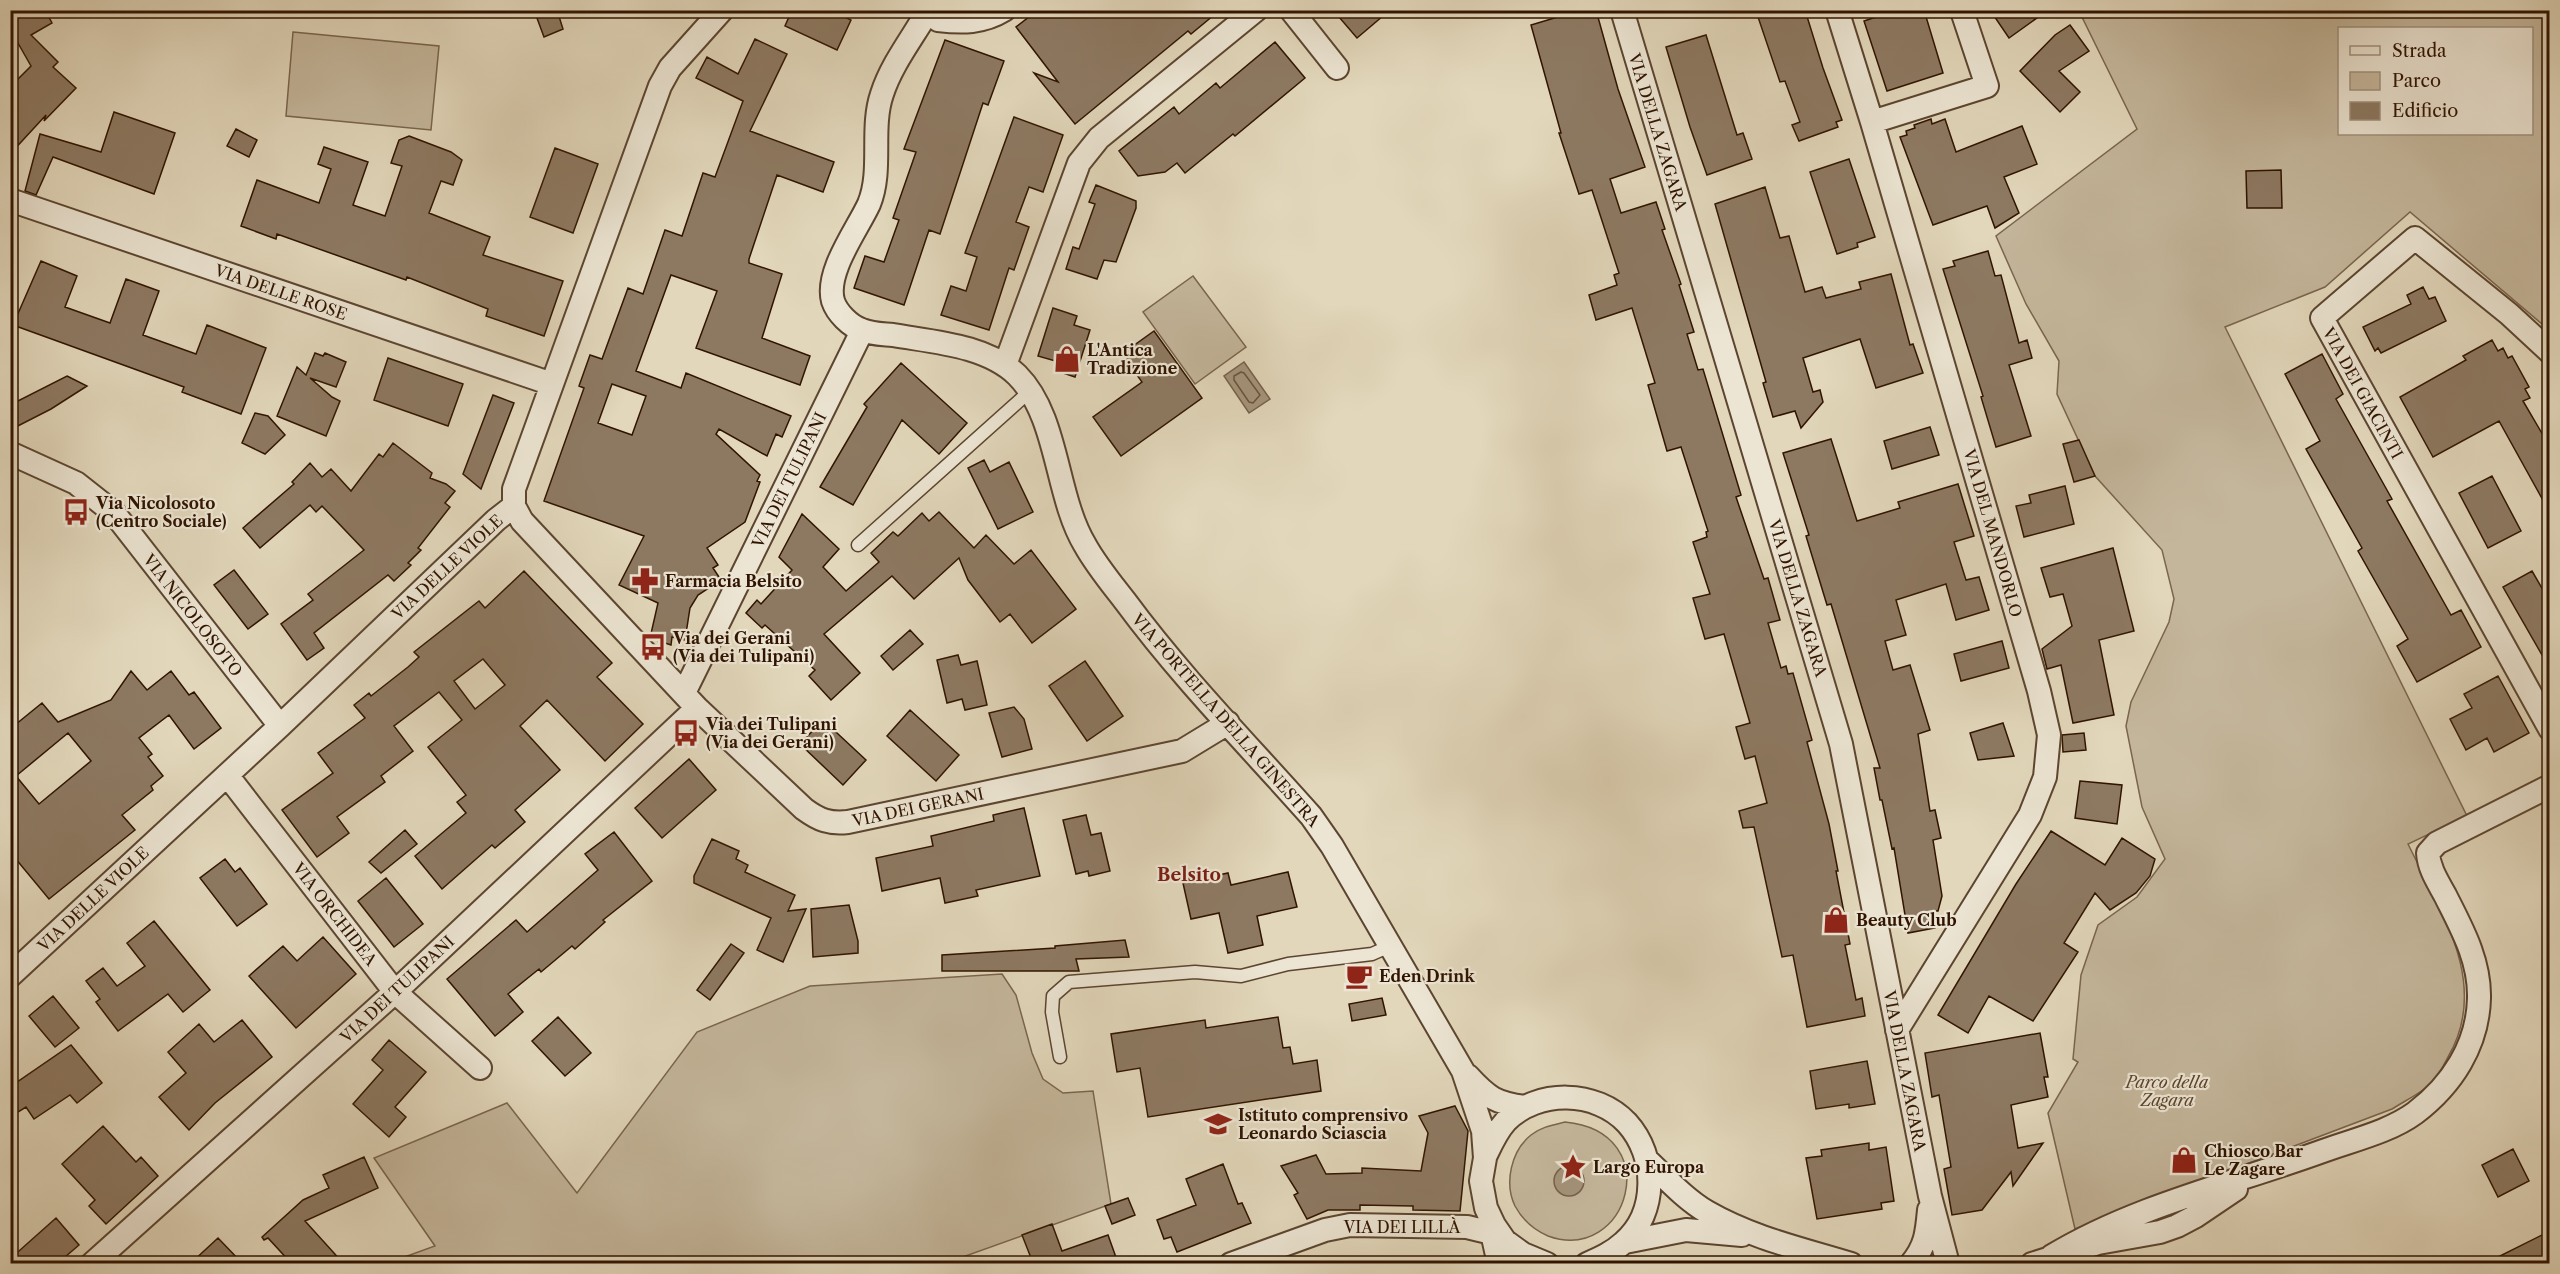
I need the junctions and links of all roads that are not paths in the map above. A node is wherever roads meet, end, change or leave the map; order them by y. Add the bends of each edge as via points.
1 (1004, 10) edge
2 (1256, 10) edge
3 (1291, 10) edge
4 (1622, 10) edge
5 (1837, 10) edge
6 (716, 13) edge
7 (934, 14) edge
8 (1963, 14) dead end
9 (1337, 68) dead end
10 (1872, 122) junction
11 (10, 200) edge
12 (862, 331) junction
13 (2550, 352) edge
14 (1005, 365) junction
15 (552, 384) junction
16 (1029, 392) junction
17 (10, 453) edge
18 (514, 506) junction
19 (858, 545) dead end
20 (690, 701) junction
21 (1228, 723) junction
22 (280, 726) junction
23 (2550, 729) edge
24 (227, 774) junction
25 (2550, 786) edge
26 (1390, 946) junction
27 (10, 976) edge
28 (395, 992) junction
29 (1897, 1030) junction
30 (1060, 1057) dead end
31 (480, 1068) dead end
32 (1463, 1071) junction
33 (1525, 1107) junction
34 (1485, 1158) junction
35 (1648, 1161) junction
36 (1930, 1196) junction
37 (1758, 1237) junction
38 (1927, 1237) junction
39 (1625, 1242) junction
40 (1507, 1248) edge
41 (2042, 1260) edge
42 (92, 1263) edge
43 (1231, 1263) edge
44 (1499, 1263) edge
45 (1547, 1263) edge
46 (1587, 1263) edge
47 (1851, 1263) edge
48 (1911, 1263) edge
49 (1927, 1263) edge
50 (1948, 1263) edge

1 - 7 street via 967,22
2 - 14 street via 1099,138 1079,163
3 - 9 street
4 - 29 street, VIA DELLA ZAGARA via 1841,744
5 - 10 street, VIA DEL MANDORLO
6 - 15 street, VIA DELLE VIOLE via 670,68 660,86
7 - 12 street via 904,49 881,95 870,201 835,270 833,300 848,321
8 - 10 street via 1987,86
10 - 29 street, VIA DEL MANDORLO via 2049,735 2045,777 2030,815
11 - 15 street, VIA DELLE ROSE
12 - 14 street, VIA PORTELLA DELLA GINESTRA via 942,343
12 - 20 street, VIA DEI TULIPANI
13 - 23 street, VIA DEI GIACINTI via 2415,238 2322,318
14 - 16 street, VIA PORTELLA DELLA GINESTRA
15 - 18 street, VIA DELLE VIOLE via 514,489
16 - 19 lane
16 - 21 street, VIA PORTELLA DELLA GINESTRA via 1045,425 1072,520 1084,544 1157,645
17 - 22 street, VIA NICOLOSOTO via 76,483 114,513
18 - 20 street, VIA DEI GERANI via 522,521
18 - 22 street, VIA DELLE VIOLE
20 - 21 street, VIA DEI GERANI via 804,809 819,820 834,823 1182,751
20 - 28 street, VIA DEI TULIPANI
21 - 26 street, VIA PORTELLA DELLA GINESTRA via 1311,816
22 - 24 street, VIA DELLE VIOLE
24 - 27 street, VIA DELLE VIOLE
24 - 28 street, VIA ORCHIDEA
25 - 41 street via 2437,843 2428,854 2432,870 2468,941 2479,997 2468,1049 2442,1088 2414,1113 2389,1127 2254,1177 2191,1207 2160,1232 2098,1243
26 - 30 lane via 1372,954 1288,964 1241,976 1195,972 1069,982 1053,996
26 - 32 street, VIA PORTELLA DELLA GINESTRA
28 - 31 street, VIA ORCHIDEA
28 - 42 street, VIA DEI TULIPANI
29 - 36 street, VIA DELLA ZAGARA
32 - 33 street via 1488,1097
32 - 34 street via 1483,1131
33 - 34 street via 1507,1120 1493,1138
33 - 35 street via 1567,1097 1589,1100 1626,1123 1640,1141
34 - 40 street via 1481,1181 1486,1208
35 - 37 street via 1706,1212
35 - 39 street via 1647,1205 1639,1225
36 - 38 street
36 - 50 street
37 - 39 street via 1686,1230
37 - 47 street
38 - 48 street
38 - 49 street
39 - 46 street via 1607,1256
40 - 43 street, VIA DEI LILLÀ via 1467,1227 1350,1225
40 - 44 street
40 - 45 street, VIA DEI LILLÀ

